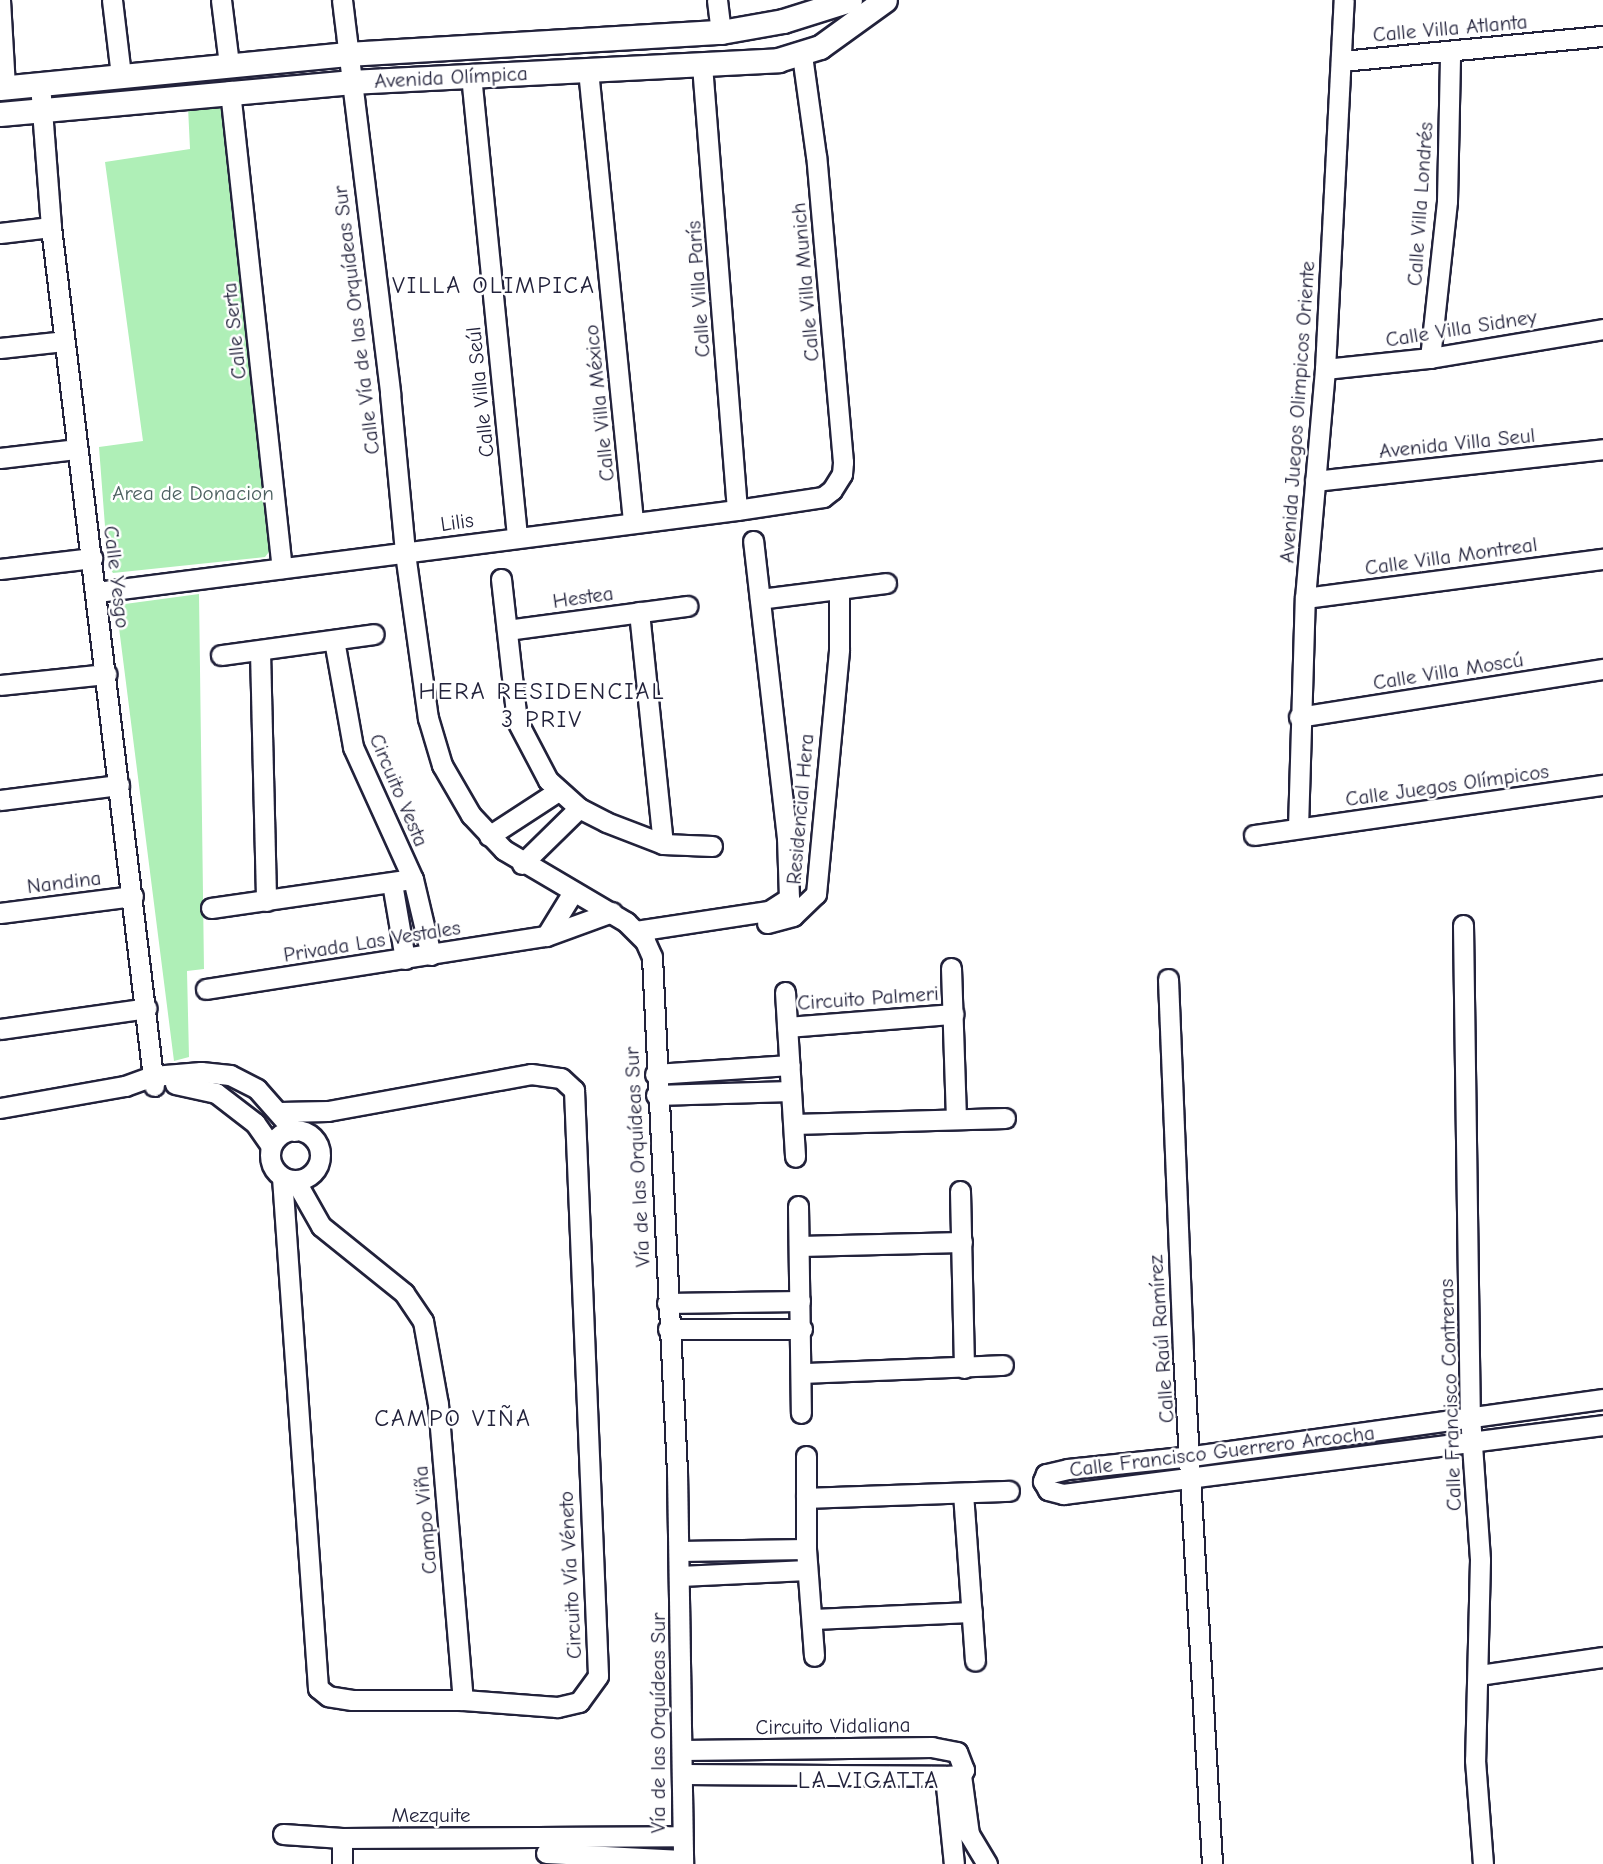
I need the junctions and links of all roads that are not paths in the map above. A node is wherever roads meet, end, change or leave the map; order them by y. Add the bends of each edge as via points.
1 (0, 0) edge
2 (112, 0) edge
3 (221, 0) edge
4 (342, 0) edge
5 (717, 0) edge
6 (850, 0) edge
7 (885, 0) edge
8 (1344, 0) edge
9 (721, 32) junction
10 (1603, 36) edge
11 (1450, 52) junction
12 (347, 54) junction
13 (802, 55) junction
14 (1342, 61) junction
15 (229, 64) junction
16 (702, 65) junction
17 (588, 70) junction
18 (121, 75) junction
19 (471, 75) junction
20 (350, 82) junction
21 (40, 84) junction
22 (3, 88) edge
23 (230, 91) junction
24 (42, 109) junction
25 (0, 114) edge
26 (51, 227) junction
27 (0, 233) edge
28 (1603, 329) edge
29 (64, 341) junction
30 (0, 348) edge
31 (1430, 358) junction
32 (1325, 369) junction
33 (77, 449) junction
34 (1603, 449) edge
35 (0, 458) edge
36 (1315, 481) junction
37 (823, 497) joint
38 (737, 510) junction
39 (633, 522) junction
40 (517, 536) junction
41 (753, 541) dead end
42 (405, 553) junction
43 (92, 558) junction
44 (1603, 559) edge
45 (282, 568) junction
46 (0, 569) edge
47 (502, 579) dead end
48 (886, 583) dead end
49 (839, 589) junction
50 (97, 592) junction
51 (1305, 598) junction
52 (760, 599) junction
53 (687, 606) dead end
54 (639, 612) junction
55 (507, 630) junction
56 (374, 634) dead end
57 (334, 640) junction
58 (260, 651) junction
59 (221, 655) dead end
60 (1603, 669) edge
61 (106, 674) junction
62 (0, 685) edge
63 (1299, 717) junction
64 (119, 785) junction
65 (1603, 785) edge
66 (558, 791) junction
67 (0, 800) edge
68 (579, 808) junction
69 (1298, 828) junction
70 (1254, 835) dead end
71 (489, 836) junction
72 (787, 838) junction
73 (820, 839) junction
74 (663, 844) junction
75 (712, 846) dead end
76 (522, 864) junction
77 (413, 878) junction
78 (392, 883) junction
79 (573, 892) junction
80 (133, 897) junction
81 (266, 901) junction
82 (211, 908) dead end
83 (612, 912) junction
84 (0, 913) edge
85 (770, 917) junction
86 (1463, 925) dead end
87 (546, 936) junction
88 (641, 936) junction
89 (431, 955) junction
90 (405, 959) junction
91 (951, 968) dead end
92 (1168, 979) dead end
93 (206, 989) dead end
94 (785, 992) dead end
95 (147, 1008) junction
96 (953, 1014) junction
97 (787, 1027) junction
98 (0, 1029) edge
99 (790, 1065) junction
100 (655, 1074) junction
101 (154, 1081) junction
102 (791, 1091) junction
103 (656, 1095) junction
104 (0, 1108) edge
105 (280, 1112) junction
106 (956, 1118) junction
107 (1005, 1118) dead end
108 (794, 1124) junction
109 (294, 1130) junction
110 (271, 1146) junction
111 (795, 1157) dead end
112 (289, 1179) junction
113 (960, 1191) dead end
114 (798, 1206) dead end
115 (962, 1242) junction
116 (799, 1246) junction
117 (800, 1301) junction
118 (667, 1303) junction
119 (668, 1329) junction
120 (802, 1329) junction
121 (1003, 1365) dead end
122 (964, 1368) junction
123 (804, 1373) junction
124 (1603, 1399) edge
125 (801, 1413) dead end
126 (1470, 1416) junction
127 (1603, 1425) edge
128 (1471, 1442) junction
129 (806, 1455) dead end
130 (1192, 1456) junction
131 (1191, 1481) junction
132 (1009, 1491) dead end
133 (963, 1493) junction
134 (806, 1498) junction
135 (806, 1549) junction
136 (679, 1551) junction
137 (807, 1570) junction
138 (680, 1576) junction
139 (972, 1612) junction
140 (812, 1619) junction
141 (814, 1656) dead end
142 (1603, 1657) edge
143 (975, 1661) dead end
144 (1479, 1675) junction
145 (463, 1700) junction
146 (683, 1750) junction
147 (683, 1774) junction
148 (953, 1775) junction
149 (284, 1834) dead end
150 (682, 1836) junction
151 (342, 1838) junction
152 (546, 1852) edge
153 (682, 1862) edge
154 (342, 1864) edge
155 (954, 1864) edge
156 (987, 1864) edge
157 (1212, 1864) edge
158 (1483, 1864) edge

1 - 22 street
2 - 18 street
3 - 15 street
4 - 12 street, Calle Vía de las Orquídeas Sur
5 - 9 street
6 - 9 street, Avenida Olímpica via 783,21
7 - 13 street, Avenida Olímpica via 844,32
8 - 14 street, Avenida Juegos Olimpicos Oriente
9 - 12 street, Avenida Olímpica
10 - 11 street, Calle Villa Atlanta
11 - 14 street, Calle Villa Atlanta
11 - 31 street, Calle Villa Londrés via 1447,201
12 - 15 street, Avenida Olímpica
12 - 20 street, Calle Vía de las Orquídeas Sur
13 - 16 street, Avenida Olímpica
13 - 37 street, Calle Villa Munich via 817,156 844,462 839,482
14 - 32 street, Avenida Juegos Olimpicos Oriente
15 - 18 street, Avenida Olímpica
16 - 17 street, Avenida Olímpica
16 - 38 street, Calle Villa París
17 - 19 street, Avenida Olímpica
17 - 39 street, Calle Villa México
18 - 21 street, Avenida Olímpica
19 - 20 street, Avenida Olímpica
19 - 40 street, Calle Villa Seúl
20 - 23 street, Avenida Olímpica
20 - 42 street, Calle Vía de las Orquídeas Sur via 390,393
21 - 22 street, Avenida Olímpica
21 - 24 street, Calle Yesgo
23 - 24 street, Avenida Olímpica
23 - 45 street, Calle Serta
24 - 25 street, Avenida Olímpica
24 - 26 street, Calle Yesgo
26 - 27 street
26 - 29 street, Calle Yesgo
28 - 31 street, Calle Villa Sidney
29 - 30 street
29 - 33 street, Calle Yesgo
31 - 32 street, Calle Villa Sidney
32 - 36 street, Avenida Juegos Olimpicos Oriente
33 - 35 street
33 - 43 street, Calle Yesgo
34 - 36 street, Avenida Villa Seul
36 - 51 street, Avenida Juegos Olimpicos Oriente
37 - 38 street, Lilis
38 - 39 street, Lilis
39 - 40 street, Lilis
40 - 42 street, Lilis
41 - 52 street, Residencial Hera
42 - 45 street, Lilis
42 - 71 street via 428,718 456,794
43 - 46 street
43 - 50 street, Calle Yesgo
44 - 51 street, Calle Villa Montreal
45 - 50 street, Lilis
47 - 55 street
48 - 49 street
49 - 52 street
49 - 73 street, Residencial Hera via 841,615
50 - 61 street, Calle Yesgo
51 - 63 street, Avenida Juegos Olimpicos Oriente
52 - 72 street, Residencial Hera
53 - 54 street
54 - 55 street, Hestea
54 - 74 street, Hestea
55 - 66 street via 517,721 538,764
56 - 57 street
57 - 58 street
57 - 77 street, Circuito Vesta via 353,747
58 - 59 street
58 - 81 street
60 - 63 street, Calle Villa Moscú
61 - 62 street
61 - 64 street, Calle Yesgo
63 - 69 street, Avenida Juegos Olimpicos Oriente
64 - 67 street
64 - 80 street, Calle Yesgo
65 - 69 street, Calle Juegos Olímpicos
66 - 68 street
66 - 71 street
68 - 74 street
68 - 76 street
69 - 70 street, Calle Juegos Olímpicos
71 - 76 street
72 - 73 street
72 - 85 street, Residencial Hera via 790,894
73 - 85 street, Residencial Hera via 814,899 793,916
74 - 75 street
76 - 79 street
77 - 78 street
77 - 89 street, Circuito Vesta
78 - 81 street
78 - 90 street
79 - 83 street
79 - 87 street
80 - 84 street, Nandina
80 - 95 street, Calle Yesgo
81 - 82 street
83 - 87 street, Privada Las Vestales
83 - 88 street
85 - 88 street, Residencial Hera
86 - 126 street, Calle Francisco Contreras
87 - 89 street, Privada Las Vestales
88 - 100 street, Vía de las Orquídeas Sur via 653,966
89 - 90 street, Privada Las Vestales
90 - 93 street, Privada Las Vestales
91 - 96 street, Circuito Palmeri
92 - 130 street, Calle Raúl Ramírez via 1181,1326
94 - 97 street, Circuito Palmeri
95 - 98 street
95 - 101 street, Calle Yesgo
96 - 97 street, Circuito Palmeri
96 - 106 street, Circuito Palmeri
97 - 99 street, Circuito Palmeri
99 - 100 street
99 - 102 street, Circuito Palmeri
100 - 103 street, Vía de las Orquídeas Sur
101 - 104 street
101 - 105 street via 230,1075 257,1089
101 - 110 street via 216,1093 254,1123
102 - 103 street
102 - 108 street, Circuito Palmeri
103 - 118 street, Vía de las Orquídeas Sur
105 - 109 street
105 - 145 street, Circuito Vía Véneto via 328,1111 531,1074 561,1078 577,1096 578,1250 598,1676 584,1697 571,1706
106 - 107 street
106 - 108 street
108 - 111 street, Circuito Palmeri
109 - 110 street via 280,1135
109 - 112 street via 314,1139 320,1157 312,1173
110 - 112 street via 271,1164
112 - 145 street, Campo Viña via 321,1226 404,1293 423,1321 438,1404
112 - 145 street, Circuito Vía Véneto via 316,1684 328,1696 352,1700
113 - 115 street
114 - 116 street
115 - 116 street
115 - 122 street
116 - 117 street
117 - 118 street
117 - 120 street
118 - 119 street, Vía de las Orquídeas Sur
119 - 120 street
119 - 136 street, Vía de las Orquídeas Sur
120 - 123 street
121 - 122 street
122 - 123 street
123 - 125 street
124 - 126 street, Calle Francisco Guerrero Arcocha
126 - 128 street, Calle Francisco Contreras
126 - 130 street, Calle Francisco Guerrero Arcocha
127 - 128 street, Calle Francisco Guerrero Arcocha
128 - 131 street, Calle Francisco Guerrero Arcocha
128 - 144 street, Calle Francisco Contreras via 1480,1560
129 - 134 street
130 - 131 street, Calle Raúl Ramírez
130 - 131 street, Calle Francisco Guerrero Arcocha via 1068,1469 1043,1479 1048,1490 1063,1494
131 - 157 street, Calle Raúl Ramírez
132 - 133 street
133 - 134 street
133 - 139 street
134 - 135 street
135 - 136 street
135 - 137 street
136 - 138 street, Vía de las Orquídeas Sur
137 - 138 street
137 - 140 street
138 - 146 street, Vía de las Orquídeas Sur
139 - 140 street
139 - 143 street
140 - 141 street
142 - 144 street
144 - 158 street, Calle Francisco Contreras via 1475,1760
146 - 147 street, Vía de las Orquídeas Sur
146 - 148 street, Circuito Vidaliana via 932,1747 960,1754
147 - 148 street
147 - 150 street, Vía de las Orquídeas Sur
148 - 155 street, Circuito Vidaliana
148 - 156 street, Circuito Vidaliana via 969,1834
149 - 151 street, Mezquite
150 - 152 street, Mezquite
150 - 153 street, Vía de las Orquídeas Sur
151 - 152 street, Mezquite
151 - 154 street
152 - 153 street, Mezquite

